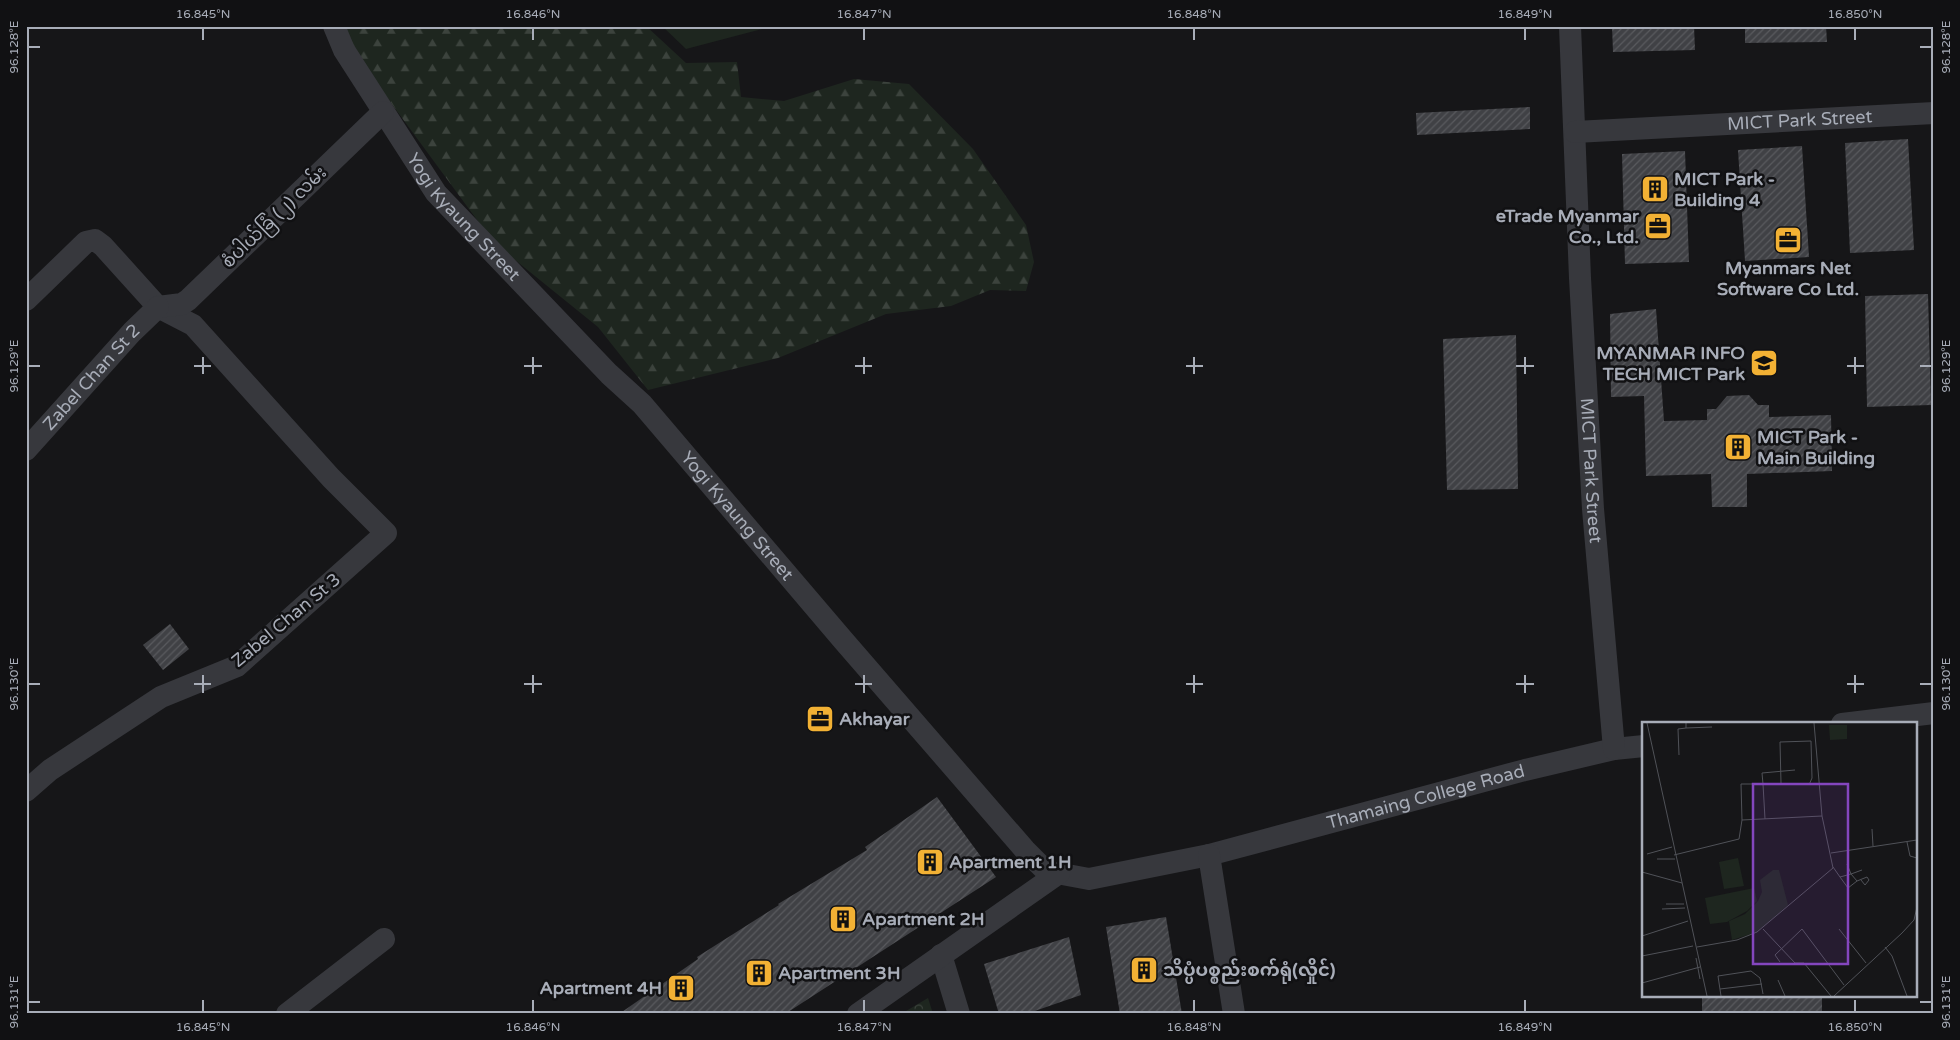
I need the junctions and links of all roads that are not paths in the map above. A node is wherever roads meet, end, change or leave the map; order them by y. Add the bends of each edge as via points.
1 (334, 26) edge
2 (1570, 26) edge
3 (383, 112) junction
4 (1934, 114) edge
5 (1575, 132) junction
6 (26, 300) edge
7 (158, 307) junction
8 (26, 450) edge
9 (1934, 714) edge
10 (1860, 722) edge
11 (1642, 746) edge
12 (1614, 749) junction
13 (26, 791) edge
14 (1208, 855) junction
15 (1059, 874) junction
16 (384, 939) dead end
17 (941, 955) junction
18 (287, 1014) edge
19 (858, 1014) edge
20 (959, 1014) edge
21 (1234, 1014) edge

1 - 3 street, Yogi Kyaung Street via 344,50
2 - 5 street, MICT Park Street
3 - 7 street, စံပါယ်ခြံ (၂) လမ်း via 188,300 182,304
3 - 15 street, Yogi Kyaung Street via 436,192 609,374 642,404 1025,850 1046,871
4 - 5 street, MICT Park Street
5 - 12 street, MICT Park Street via 1593,509
6 - 7 street via 86,242 95,240
7 - 8 street, Zabel Chan St 2
7 - 13 street, Zabel Chan St 3 via 193,325 331,478 386,533 237,666 161,697 50,770
9 - 10 street
11 - 12 street, Thamaing College Road
12 - 14 street, Thamaing College Road
14 - 15 street, Yogi Kyaung Street via 1089,879
14 - 21 street
15 - 17 street
16 - 18 street
17 - 19 street
17 - 20 street

